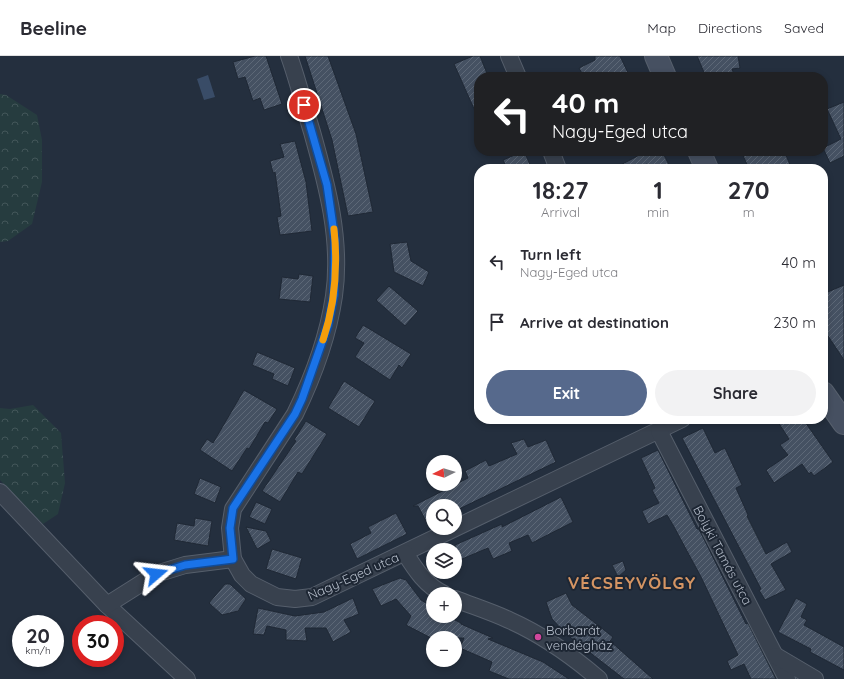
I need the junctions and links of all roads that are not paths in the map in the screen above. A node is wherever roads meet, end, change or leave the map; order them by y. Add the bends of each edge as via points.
1 (289, 56) edge
2 (509, 56) edge
3 (656, 56) edge
4 (516, 72) edge
5 (663, 72) edge
6 (828, 401) edge
7 (844, 423) edge
8 (669, 424) edge
9 (671, 424) edge
10 (0, 492) edge
11 (405, 553) junction
12 (233, 559) junction
13 (431, 587) edge
14 (462, 602) edge
15 (107, 605) junction
16 (776, 656) junction
17 (187, 679) edge
18 (598, 679) edge
19 (787, 679) edge
20 (815, 679) edge

1 - 12 street, Nagy-Eged utca via 327,185 335,240 334,295 328,325 295,414 233,508 230,528
2 - 4 street
3 - 5 main road
6 - 7 main road
8 - 11 street, Nagy-Eged utca
9 - 16 street, Bolyki Tamás utca via 706,524
10 - 15 street
11 - 12 street, Nagy-Eged utca via 312,597 295,599 277,597 251,584 242,576
11 - 13 street
12 - 15 street via 185,565 156,574
14 - 18 street via 508,619 544,637 573,657
15 - 17 street
16 - 19 street, Bolyki Tamás utca
16 - 20 street

